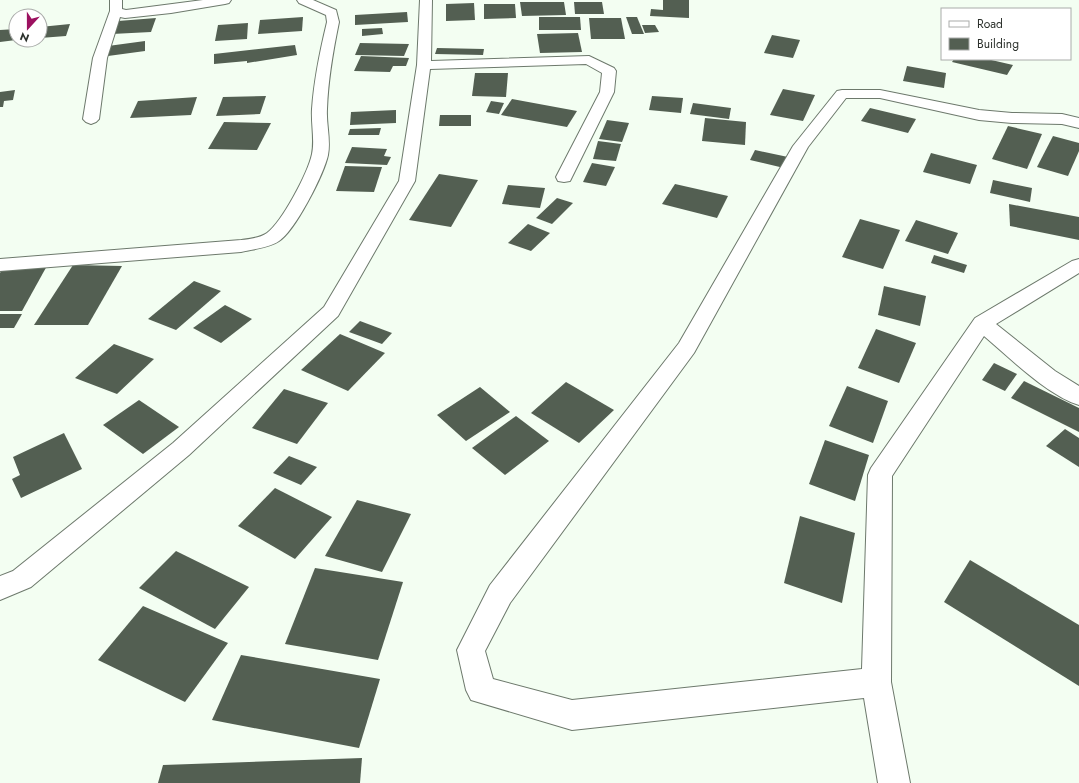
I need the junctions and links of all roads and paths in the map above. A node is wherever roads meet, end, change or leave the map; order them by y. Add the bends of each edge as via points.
1 (225, 0) edge
2 (303, 0) edge
3 (426, 0) edge
4 (116, 5) edge
5 (424, 65) junction
6 (91, 119) dead end
7 (1079, 122) edge
8 (564, 177) dead end
9 (1079, 264) edge
10 (0, 265) edge
11 (982, 323) junction
12 (1079, 397) edge
13 (0, 588) edge
14 (876, 682) junction
15 (894, 783) edge

1 - 4 street via 124,14
2 - 10 street via 332,13 333,22 322,82 319,118 320,155 281,230 259,243 241,246
3 - 5 street
4 - 6 street via 100,58
5 - 8 street via 589,60 609,71 607,92
5 - 13 street via 408,181 331,311 181,449 22,580
7 - 14 street via 979,115 880,94 842,94 801,146 687,348 500,594 472,650 482,690 572,715
9 - 11 street
11 - 12 street via 1047,377
11 - 14 street via 880,475
14 - 15 street

